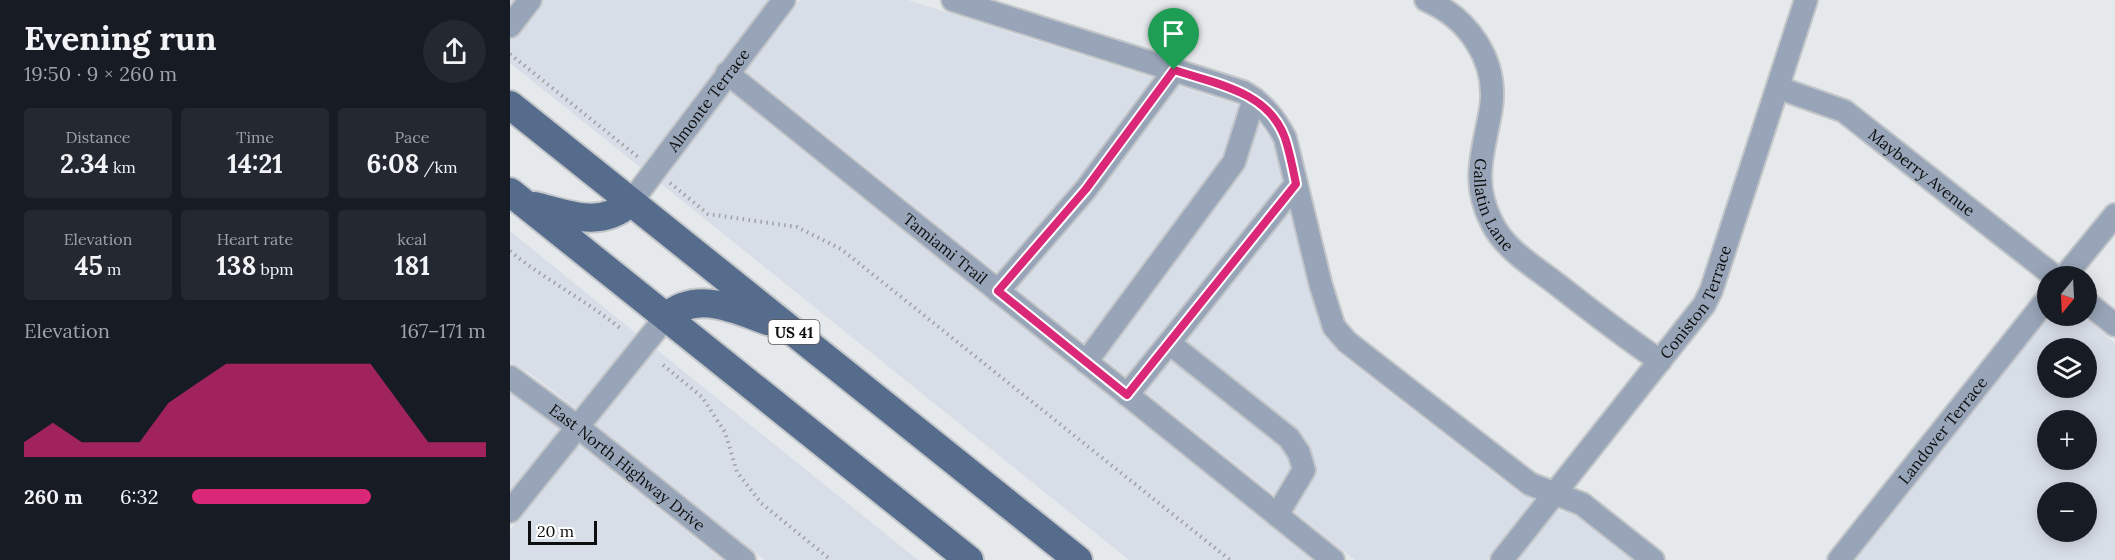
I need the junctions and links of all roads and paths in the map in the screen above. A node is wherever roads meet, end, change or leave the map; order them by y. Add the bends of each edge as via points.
1 (530, 0) edge
2 (784, 0) edge
3 (953, 0) edge
4 (1426, 0) edge
5 (1806, 0) edge
6 (510, 26) edge
7 (510, 54) edge
8 (1174, 70) junction
9 (727, 73) junction
10 (1779, 88) junction
11 (1254, 99) junction
12 (510, 105) edge
13 (641, 160) dead end
14 (665, 179) dead end
15 (1296, 184) junction
16 (517, 198) edge
17 (631, 201) junction
18 (2115, 215) edge
19 (510, 251) edge
20 (2041, 266) edge
21 (2073, 266) edge
22 (998, 291) junction
23 (2097, 311) edge
24 (2037, 312) edge
25 (666, 317) junction
26 (2115, 325) edge
27 (621, 329) dead end
28 (790, 329) junction
29 (1169, 343) junction
30 (1660, 361) junction
31 (1086, 362) junction
32 (663, 365) dead end
33 (510, 377) edge
34 (1127, 395) junction
35 (578, 427) junction
36 (1554, 494) junction
37 (510, 511) edge
38 (1277, 515) junction
39 (744, 560) edge
40 (831, 560) edge
41 (969, 560) edge
42 (1078, 560) edge
43 (1230, 560) edge
44 (1334, 560) edge
45 (1502, 560) edge
46 (1653, 560) edge
47 (1839, 560) edge

1 - 6 street
2 - 9 street, Almonte Terrace
3 - 8 street
4 - 30 street, Gallatin Lane via 1462,22 1474,37 1489,72 1491,108 1479,162 1479,183 1492,224 1519,255
5 - 10 street, Coniston Terrace
7 - 13 path
8 - 11 street
8 - 22 street via 1086,189
9 - 17 street, Almonte Terrace
9 - 22 street, Tamiami Trail
10 - 20 street, Mayberry Avenue via 1844,111
10 - 30 street, Coniston Terrace via 1711,291
11 - 15 street via 1273,116 1285,138
11 - 31 street via 1234,162
12 - 17 main road, US 41
14 - 43 path via 708,214 797,227 841,249
15 - 29 street
15 - 36 street via 1334,327 1347,342 1530,484
16 - 17 main road via 578,217 602,218 618,213
16 - 25 main road
17 - 28 main road, US 41
18 - 21 street
19 - 27 path
22 - 31 street, Tamiami Trail
23 - 26 street
24 - 47 street, Landover Terrace
25 - 28 main road via 679,306 694,302 724,305
25 - 35 street
25 - 41 main road
28 - 42 main road, US 41
29 - 34 street
29 - 38 street via 1289,438 1304,470
30 - 36 street, Coniston Terrace
31 - 34 street, Tamiami Trail
32 - 40 path via 702,397 725,432 737,472 760,503
33 - 35 street, East North Highway Drive
34 - 38 street, Tamiami Trail
35 - 37 street
35 - 39 street, East North Highway Drive
36 - 45 street, Coniston Terrace
36 - 46 street via 1582,504
38 - 44 street, Tamiami Trail

